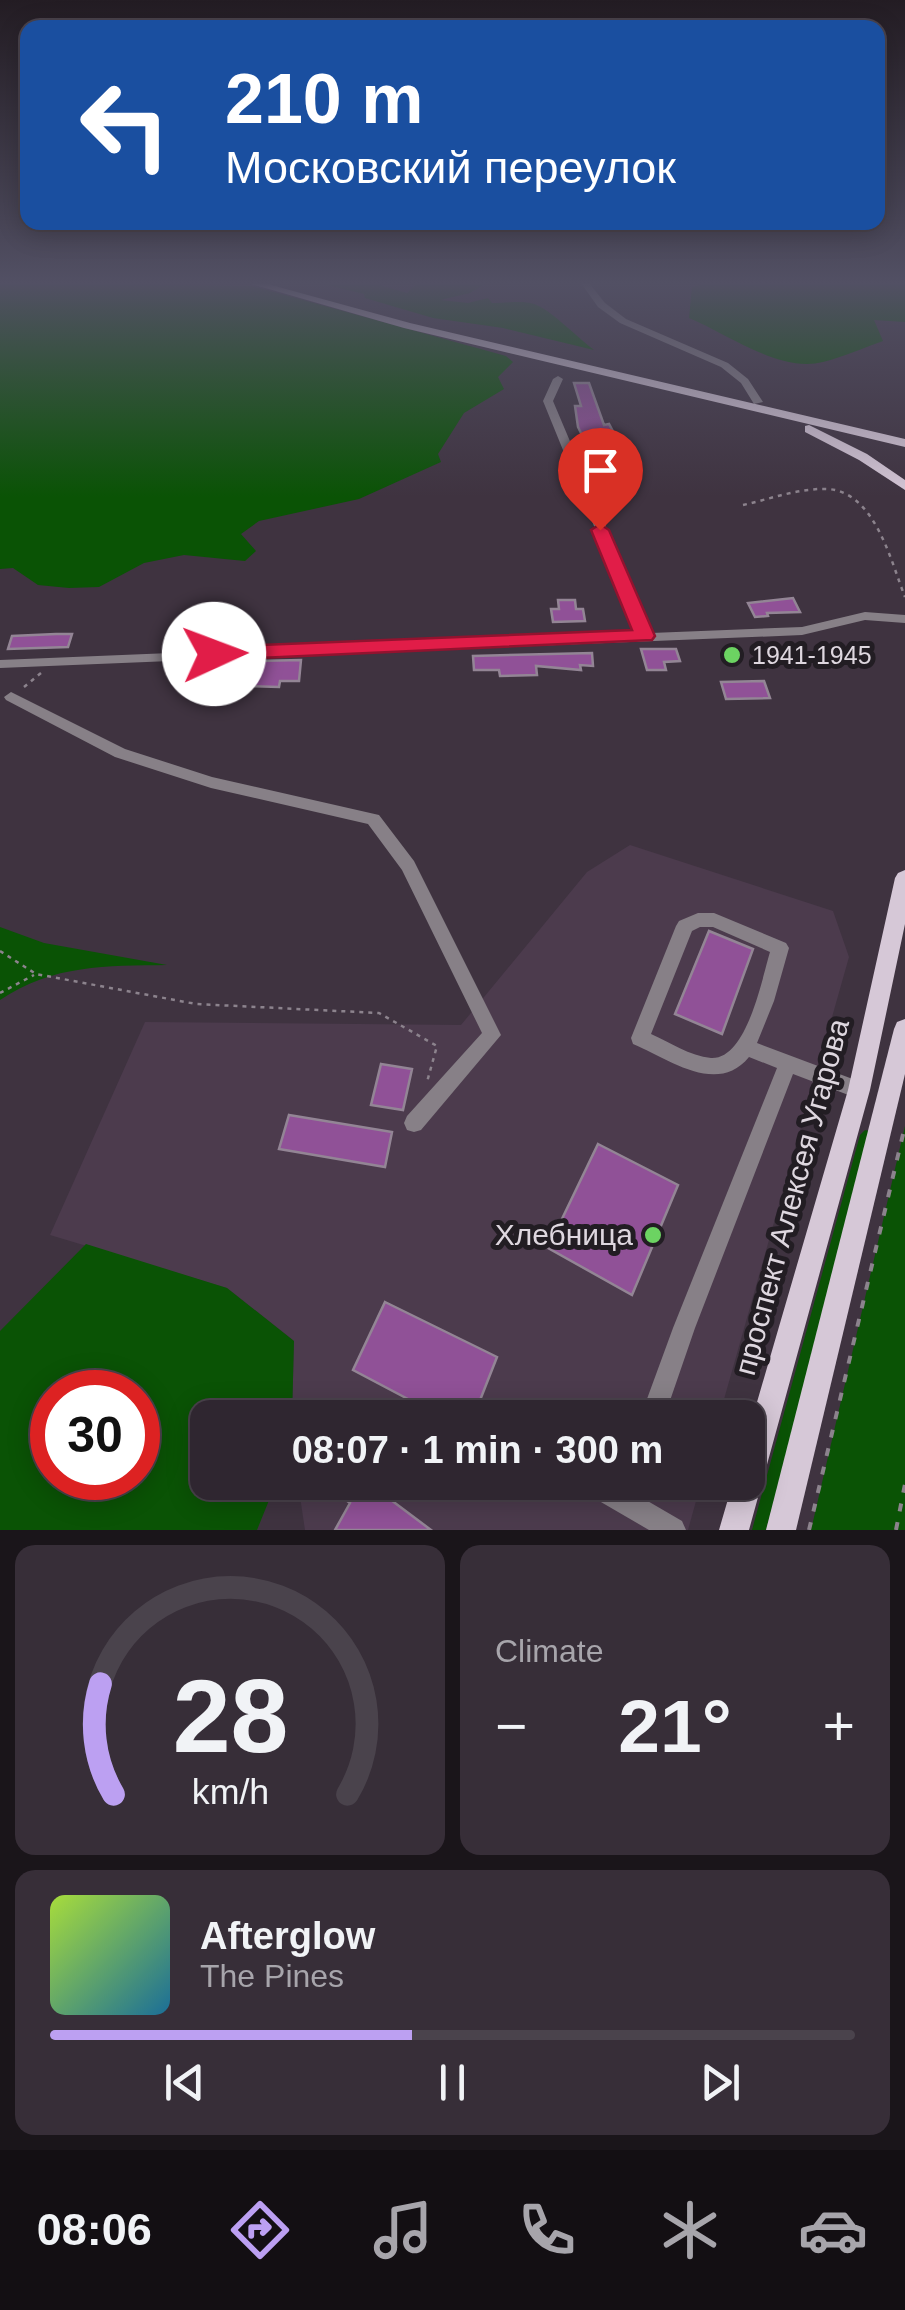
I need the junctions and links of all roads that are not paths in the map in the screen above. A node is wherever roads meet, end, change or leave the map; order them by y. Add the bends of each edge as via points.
1 (526, 354) edge
2 (550, 354) edge
3 (702, 354) edge
4 (558, 379) dead end
5 (724, 401) junction
6 (758, 402) junction
7 (905, 440) edge
8 (905, 486) edge
9 (905, 619) edge
10 (645, 636) junction
11 (0, 664) edge
12 (10, 697) road end
13 (905, 878) edge
14 (905, 1029) edge
15 (748, 1048) junction
16 (788, 1063) junction
17 (858, 1090) junction
18 (889, 1103) junction
19 (414, 1123) dead end
20 (658, 1400) edge
21 (637, 1500) edge
22 (673, 1530) edge
23 (734, 1530) edge
24 (781, 1530) edge

1 - 5 main road
2 - 6 main road
3 - 6 street via 752,388
4 - 10 street via 548,402
5 - 7 main road
5 - 8 main road via 835,440
6 - 7 main road
9 - 10 street via 865,616 802,631
10 - 11 street
12 - 19 street via 120,753 211,782 374,819 408,866 492,1035
13 - 17 main road, проспект Алексея Угарова
14 - 18 main road
15 - 15 street via 780,948 714,920 685,926 640,1038 714,1068 734,1063
15 - 16 street
16 - 17 street
16 - 20 street
17 - 18 main road
17 - 23 main road, проспект Алексея Угарова
18 - 24 main road
21 - 22 street

